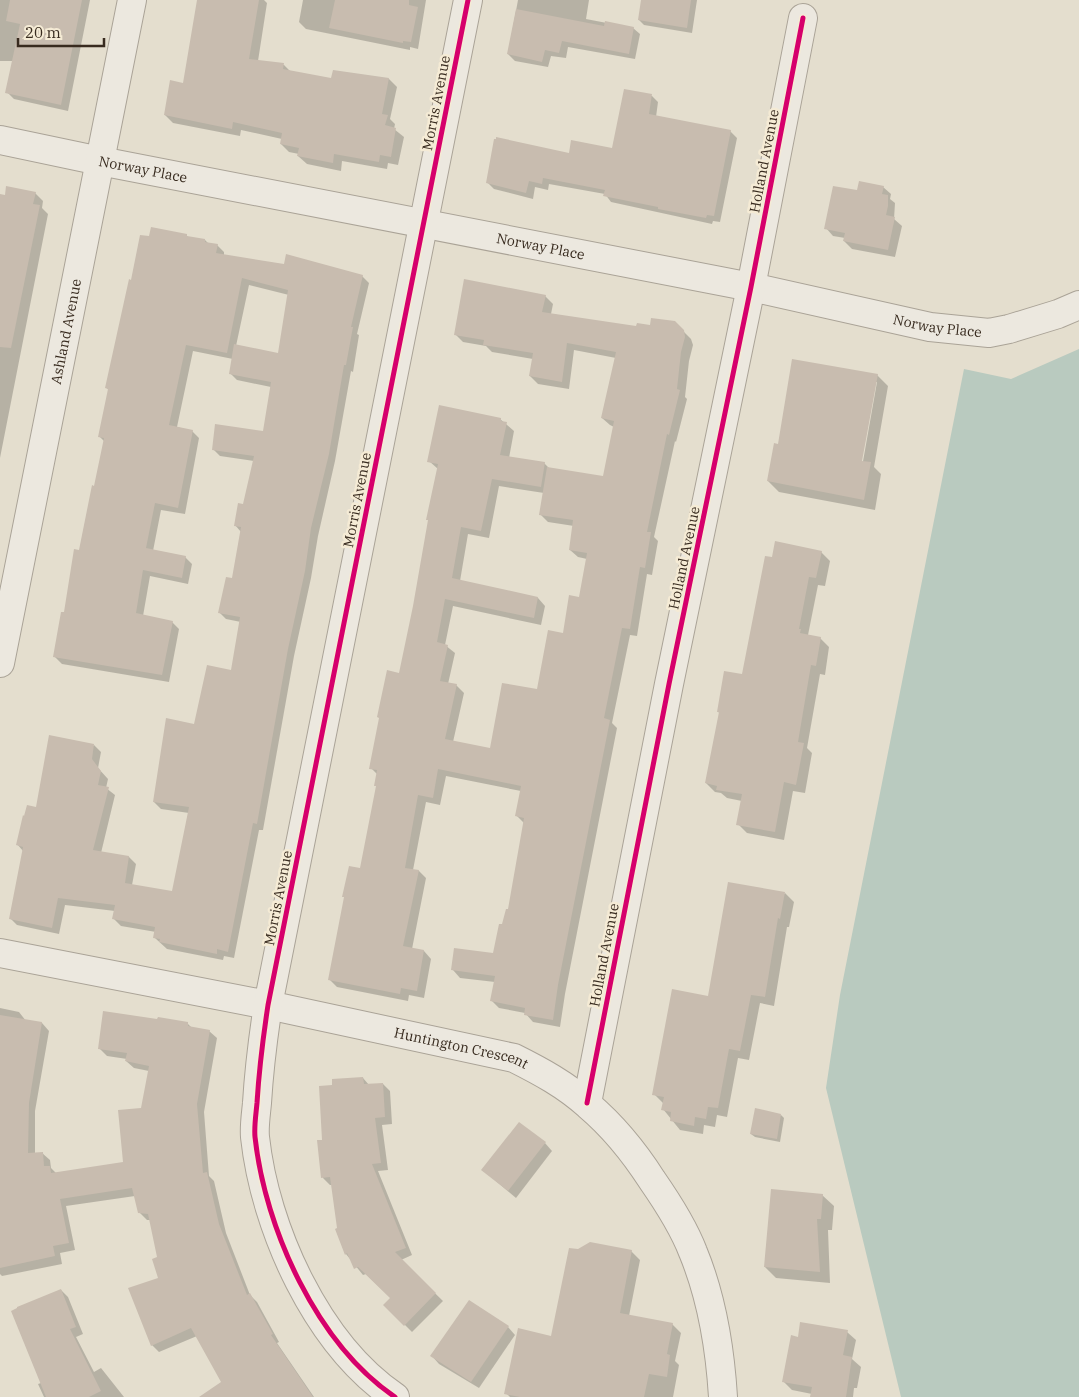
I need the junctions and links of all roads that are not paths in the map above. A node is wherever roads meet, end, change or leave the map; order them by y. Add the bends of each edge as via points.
1 (132, 0) edge
2 (468, 0) edge
3 (802, 18) dead end
4 (0, 140) edge
5 (100, 161) junction
6 (424, 224) junction
7 (751, 287) junction
8 (1079, 305) edge
9 (0, 663) edge
10 (0, 954) edge
11 (268, 1005) junction
12 (587, 1103) junction
13 (395, 1397) edge
14 (723, 1397) edge

1 - 5 street, Ashland Avenue
2 - 6 street, Morris Avenue
3 - 7 street, Holland Avenue
4 - 5 street, Norway Place
5 - 6 street, Norway Place
5 - 9 street, Ashland Avenue
6 - 7 street, Norway Place
6 - 11 street, Morris Avenue
7 - 8 street, Norway Place via 930,327 989,333
7 - 12 street, Holland Avenue
10 - 11 street, Huntington Crescent
11 - 12 street, Huntington Crescent via 514,1058 547,1075
11 - 13 street, Morris Avenue via 255,1135 262,1177 280,1237 321,1319 354,1361
12 - 14 street, Huntington Crescent via 635,1154 672,1209 694,1252 706,1289 720,1356

